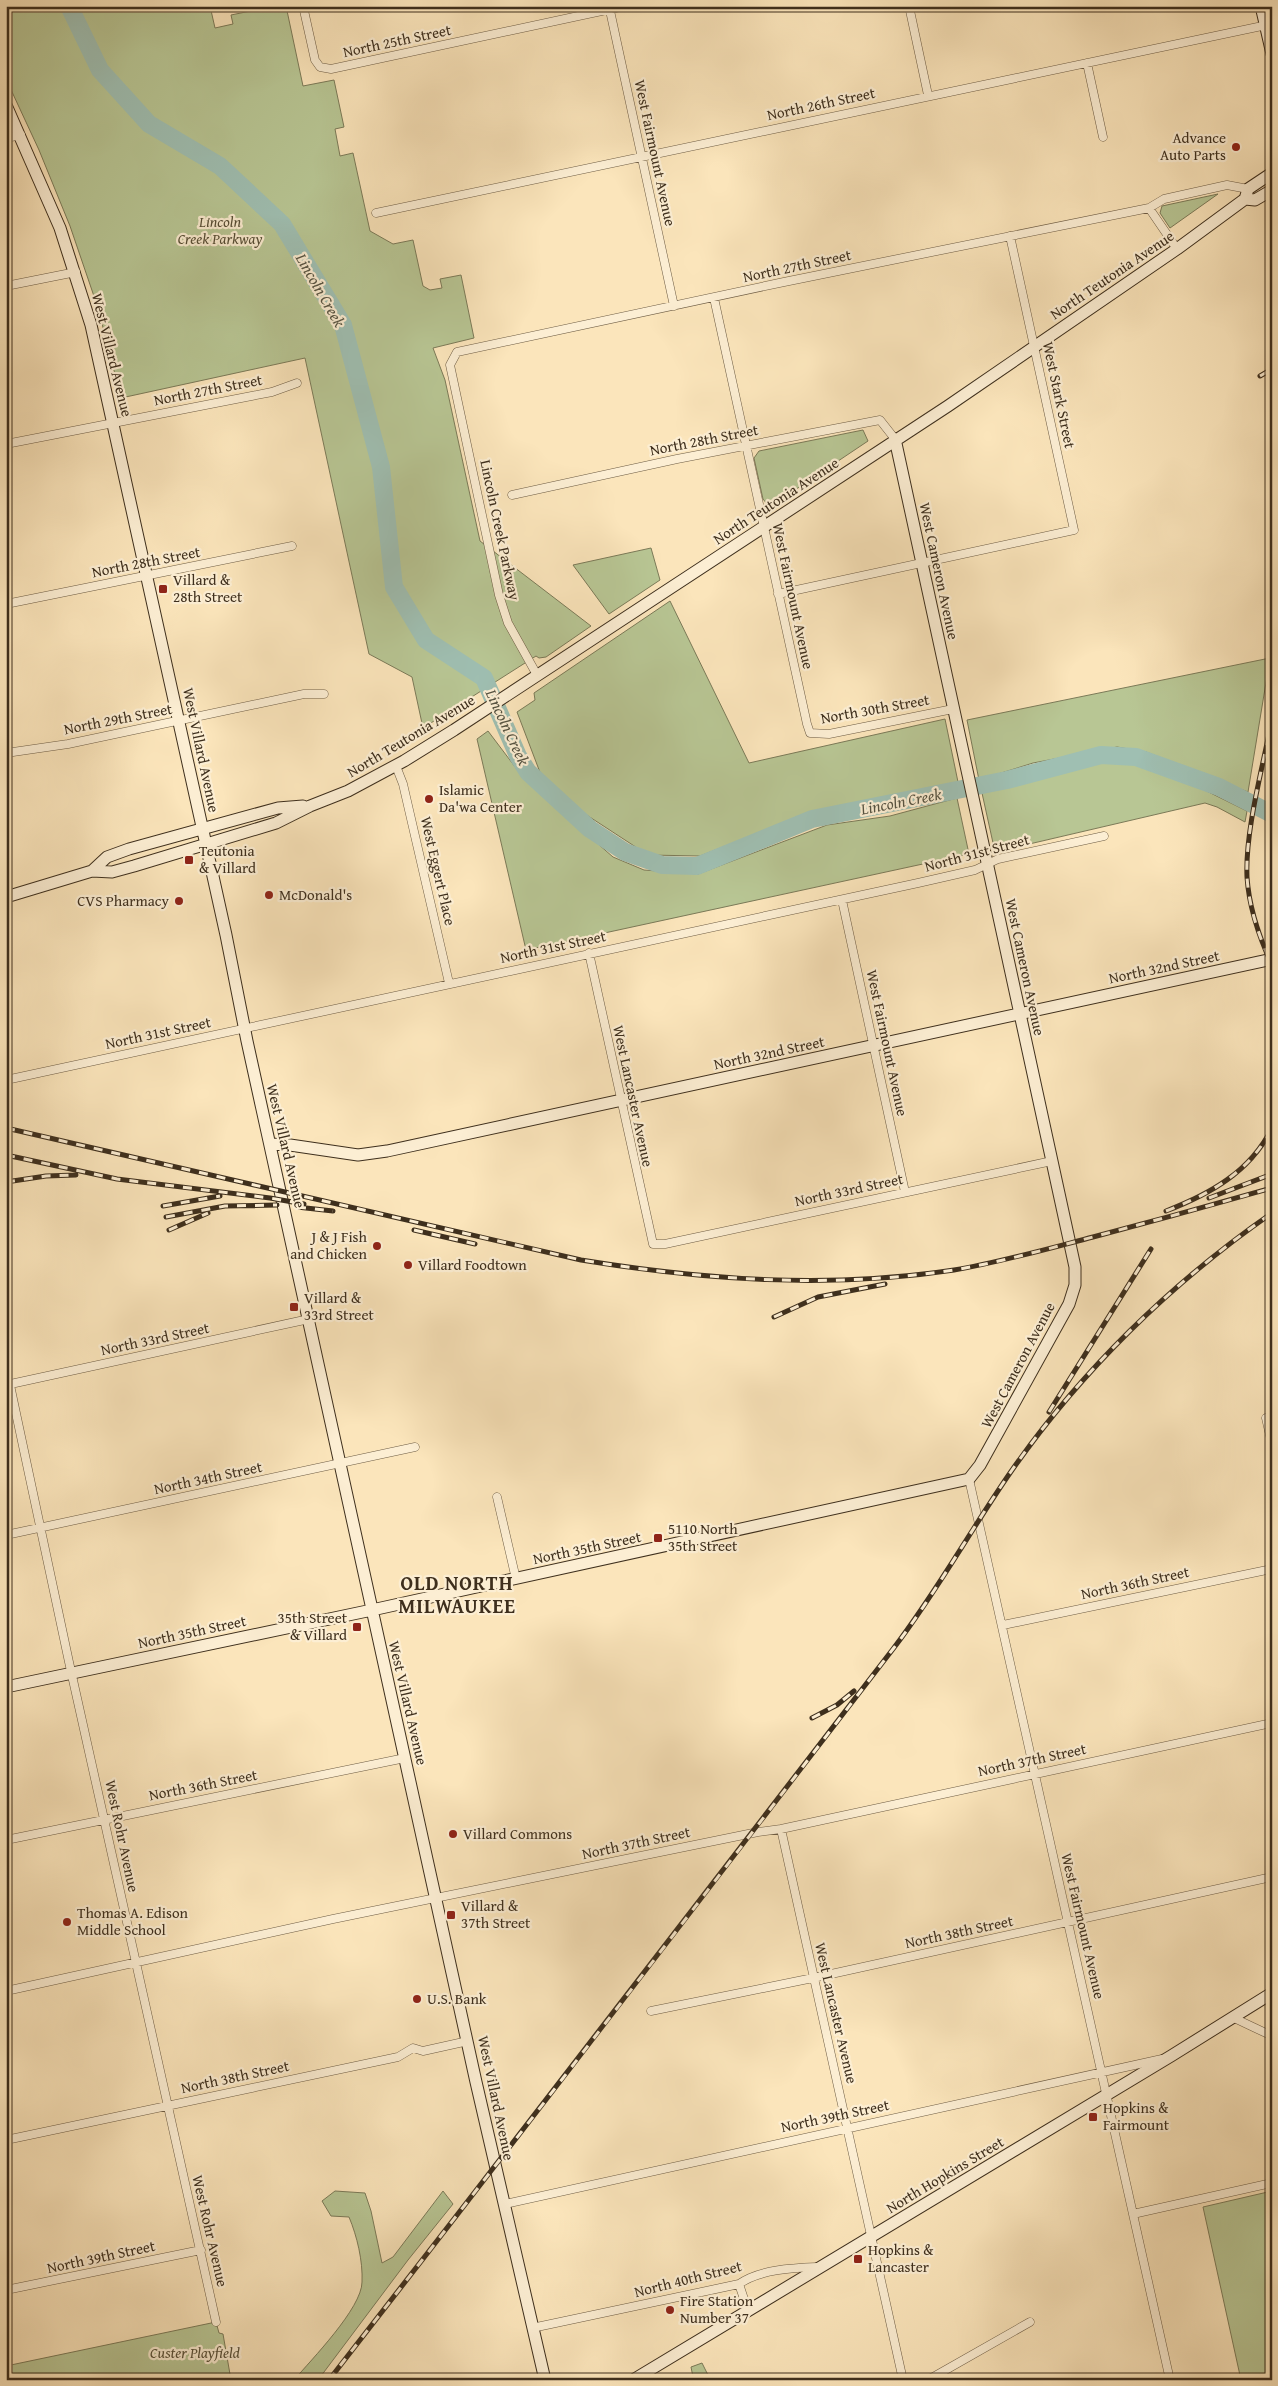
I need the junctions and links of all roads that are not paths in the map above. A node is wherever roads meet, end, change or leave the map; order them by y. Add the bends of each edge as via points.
1 (303, 6) edge
2 (625, 6) edge
3 (909, 6) edge
4 (1261, 6) edge
5 (610, 8) edge
6 (1269, 25) edge
7 (1272, 54) edge
8 (1086, 62) junction
9 (928, 95) junction
10 (6, 104) edge
11 (21, 135) junction
12 (1103, 137) dead end
13 (6, 138) edge
14 (642, 156) junction
15 (1272, 173) edge
16 (1272, 190) edge
17 (1246, 194) junction
18 (1149, 208) junction
19 (376, 213) dead end
20 (1010, 236) junction
21 (1177, 249) junction
22 (76, 272) junction
23 (6, 286) edge
24 (714, 298) junction
25 (674, 306) junction
26 (1034, 346) junction
27 (454, 356) joint
28 (297, 382) dead end
29 (114, 423) junction
30 (895, 439) junction
31 (6, 444) edge
32 (746, 445) junction
33 (512, 495) dead end
34 (765, 527) junction
35 (292, 546) dead end
36 (922, 561) junction
37 (148, 576) junction
38 (778, 594) junction
39 (6, 604) edge
40 (533, 677) junction
41 (324, 694) dead end
42 (953, 708) junction
43 (179, 721) junction
44 (807, 724) joint
45 (6, 752) edge
46 (396, 766) junction
47 (310, 806) junction
48 (202, 828) junction
49 (1104, 836) dead end
50 (206, 845) junction
51 (988, 865) junction
52 (92, 871) junction
53 (6, 896) edge
54 (842, 900) junction
55 (589, 953) junction
56 (1272, 959) edge
57 (449, 983) junction
58 (1019, 1014) junction
59 (244, 1028) junction
60 (874, 1046) junction
61 (6, 1080) edge
62 (620, 1100) junction
63 (270, 1144) junction
64 (1052, 1161) junction
65 (905, 1192) junction
66 (652, 1244) joint
67 (309, 1319) junction
68 (8, 1385) edge
69 (1269, 1417) edge
70 (1272, 1444) edge
71 (415, 1447) dead end
72 (341, 1463) junction
73 (969, 1479) junction
74 (497, 1496) dead end
75 (39, 1528) junction
76 (6, 1536) edge
77 (1272, 1568) edge
78 (516, 1579) junction
79 (372, 1610) junction
80 (1003, 1625) junction
81 (71, 1672) junction
82 (6, 1687) edge
83 (1272, 1723) edge
84 (405, 1758) junction
85 (1035, 1774) junction
86 (104, 1819) junction
87 (781, 1829) junction
88 (6, 1840) edge
89 (1272, 1877) edge
90 (437, 1899) junction
91 (1068, 1922) junction
92 (136, 1963) junction
93 (813, 1978) junction
94 (6, 1991) edge
95 (1272, 1993) edge
96 (651, 2011) dead end
97 (1234, 2018) junction
98 (1272, 2034) edge
99 (468, 2041) junction
100 (1171, 2056) junction
101 (1102, 2073) junction
102 (1107, 2095) junction
103 (168, 2105) junction
104 (848, 2127) junction
105 (6, 2140) edge
106 (1272, 2183) edge
107 (505, 2204) junction
108 (1133, 2214) junction
109 (872, 2237) junction
110 (201, 2250) junction
111 (821, 2267) junction
112 (739, 2284) junction
113 (6, 2290) edge
114 (748, 2310) junction
115 (216, 2322) dead end
116 (1030, 2322) dead end
117 (532, 2328) junction
118 (544, 2380) edge
119 (633, 2380) edge
120 (903, 2380) edge
121 (928, 2380) edge
122 (1170, 2380) edge

1 - 5 street, North 25th Street via 315,60 320,67 331,69
2 - 5 street, North 25th Street
3 - 9 street
4 - 6 street
5 - 14 street, West Fairmount Avenue
6 - 7 street
6 - 8 street, North 26th Street
8 - 9 street, North 26th Street
8 - 12 street
9 - 14 street, North 26th Street
10 - 11 street, West Villard Avenue
11 - 13 street
11 - 22 street, West Villard Avenue
14 - 19 street, North 26th Street
14 - 25 street, West Fairmount Avenue
15 - 17 street, North Teutonia Avenue
16 - 17 street, North Teutonia Avenue via 1255,200
17 - 18 street, North 27th Street via 1228,185 1164,200
17 - 21 street, North Teutonia Avenue
18 - 20 street, North 27th Street
18 - 21 street
20 - 24 street, North 27th Street
20 - 26 street, West Stark Street
21 - 26 street, North Teutonia Avenue
22 - 23 street
22 - 29 street, West Villard Avenue
24 - 25 street, North 27th Street
24 - 32 street, West Fairmount Avenue
25 - 27 street, North 27th Street via 466,349
26 - 30 street, North Teutonia Avenue
26 - 36 street, West Stark Street via 1074,530
27 - 40 street, Lincoln Creek Parkway via 450,365 499,595
28 - 29 street, North 27th Street via 272,392
29 - 31 street, North 27th Street
29 - 37 street, West Villard Avenue
30 - 32 street, North 28th Street via 880,420
30 - 34 street, North Teutonia Avenue
30 - 36 street, West Cameron Avenue
32 - 33 street, North 28th Street
32 - 34 street, West Fairmount Avenue
34 - 38 street, West Fairmount Avenue
34 - 40 street, North Teutonia Avenue
35 - 37 street, North 28th Street
36 - 38 street
36 - 42 street, West Cameron Avenue
37 - 39 street, North 28th Street
37 - 43 street, West Villard Avenue
38 - 44 street, West Fairmount Avenue
40 - 46 street, North Teutonia Avenue
41 - 43 street, North 29th Street via 304,694
42 - 44 street, North 30th Street via 829,734 810,733
42 - 51 street, West Cameron Avenue
43 - 45 street, North 29th Street via 68,744
43 - 48 street, West Villard Avenue
46 - 47 street, North Teutonia Avenue
46 - 57 street, West Eggert Place
47 - 48 street, North Teutonia Avenue via 278,808
47 - 50 street, North Teutonia Avenue via 276,823
48 - 50 street, West Villard Avenue
48 - 52 street, North Teutonia Avenue via 107,858
49 - 51 street, North 31st Street via 998,859
50 - 52 street, North Teutonia Avenue via 112,872
50 - 59 street, West Villard Avenue
51 - 54 street, North 31st Street
51 - 58 street, West Cameron Avenue
52 - 53 street, North Teutonia Avenue
54 - 55 street, North 31st Street
54 - 60 street, West Fairmount Avenue
55 - 57 street, North 31st Street
55 - 62 street, West Lancaster Avenue
56 - 58 street, North 32nd Street
57 - 59 street, North 31st Street
58 - 60 street, North 32nd Street
58 - 64 street, West Cameron Avenue
59 - 61 street, North 31st Street
59 - 63 street, West Villard Avenue
60 - 62 street, North 32nd Street
60 - 65 street, West Fairmount Avenue
62 - 63 street, North 32nd Street via 358,1155
62 - 66 street, West Lancaster Avenue
63 - 67 street, West Villard Avenue
64 - 65 street, North 33rd Street
64 - 73 street, West Cameron Avenue via 1075,1267 1073,1294 994,1440
65 - 66 street, North 33rd Street via 665,1244
67 - 68 street, North 33rd Street
67 - 72 street, West Villard Avenue
68 - 75 street, West Rohr Avenue
69 - 70 street
71 - 72 street, North 34th Street
72 - 75 street, North 34th Street
72 - 79 street, West Villard Avenue
73 - 78 street, North 35th Street
73 - 80 street, West Fairmount Avenue
74 - 78 street
75 - 76 street, North 34th Street
75 - 81 street, West Rohr Avenue
77 - 80 street, North 36th Street
78 - 79 street, North 35th Street
79 - 81 street, North 35th Street
79 - 84 street, West Villard Avenue
80 - 85 street, West Fairmount Avenue
81 - 82 street, North 35th Street
81 - 86 street, West Rohr Avenue
83 - 85 street, North 37th Street
84 - 86 street, North 36th Street
84 - 90 street, West Villard Avenue
85 - 87 street, North 37th Street
85 - 91 street, West Fairmount Avenue
86 - 88 street, North 36th Street
86 - 92 street, West Rohr Avenue
87 - 90 street, North 37th Street
87 - 93 street, West Lancaster Avenue
89 - 91 street, North 38th Street
90 - 92 street, North 37th Street
90 - 99 street, West Villard Avenue
91 - 93 street, North 38th Street
91 - 101 street, West Fairmount Avenue
92 - 94 street, North 37th Street
92 - 103 street, West Rohr Avenue
93 - 96 street, North 38th Street
93 - 104 street, West Lancaster Avenue
95 - 97 street, North Hopkins Street
97 - 98 street
97 - 100 street, North Hopkins Street
99 - 103 street, North 38th Street via 423,2052 413,2048 398,2057
99 - 107 street, West Villard Avenue
100 - 101 street, North 39th Street
100 - 102 street, North Hopkins Street
101 - 102 street, West Fairmount Avenue
101 - 104 street, North 39th Street
102 - 108 street, West Fairmount Avenue
102 - 109 street, North Hopkins Street
103 - 105 street, North 38th Street
103 - 110 street, West Rohr Avenue
104 - 107 street, North 39th Street
104 - 109 street, West Lancaster Avenue
106 - 108 street
107 - 117 street, West Villard Avenue
108 - 122 street, West Fairmount Avenue
109 - 111 street, North Hopkins Street
109 - 120 street, West Lancaster Avenue
110 - 113 street, North 39th Street
110 - 115 street, West Rohr Avenue
111 - 112 street, North 40th Street via 792,2268 746,2279
111 - 114 street, North Hopkins Street
112 - 114 street
112 - 117 street, North 40th Street
114 - 119 street, North Hopkins Street
116 - 121 street
117 - 118 street, West Villard Avenue

